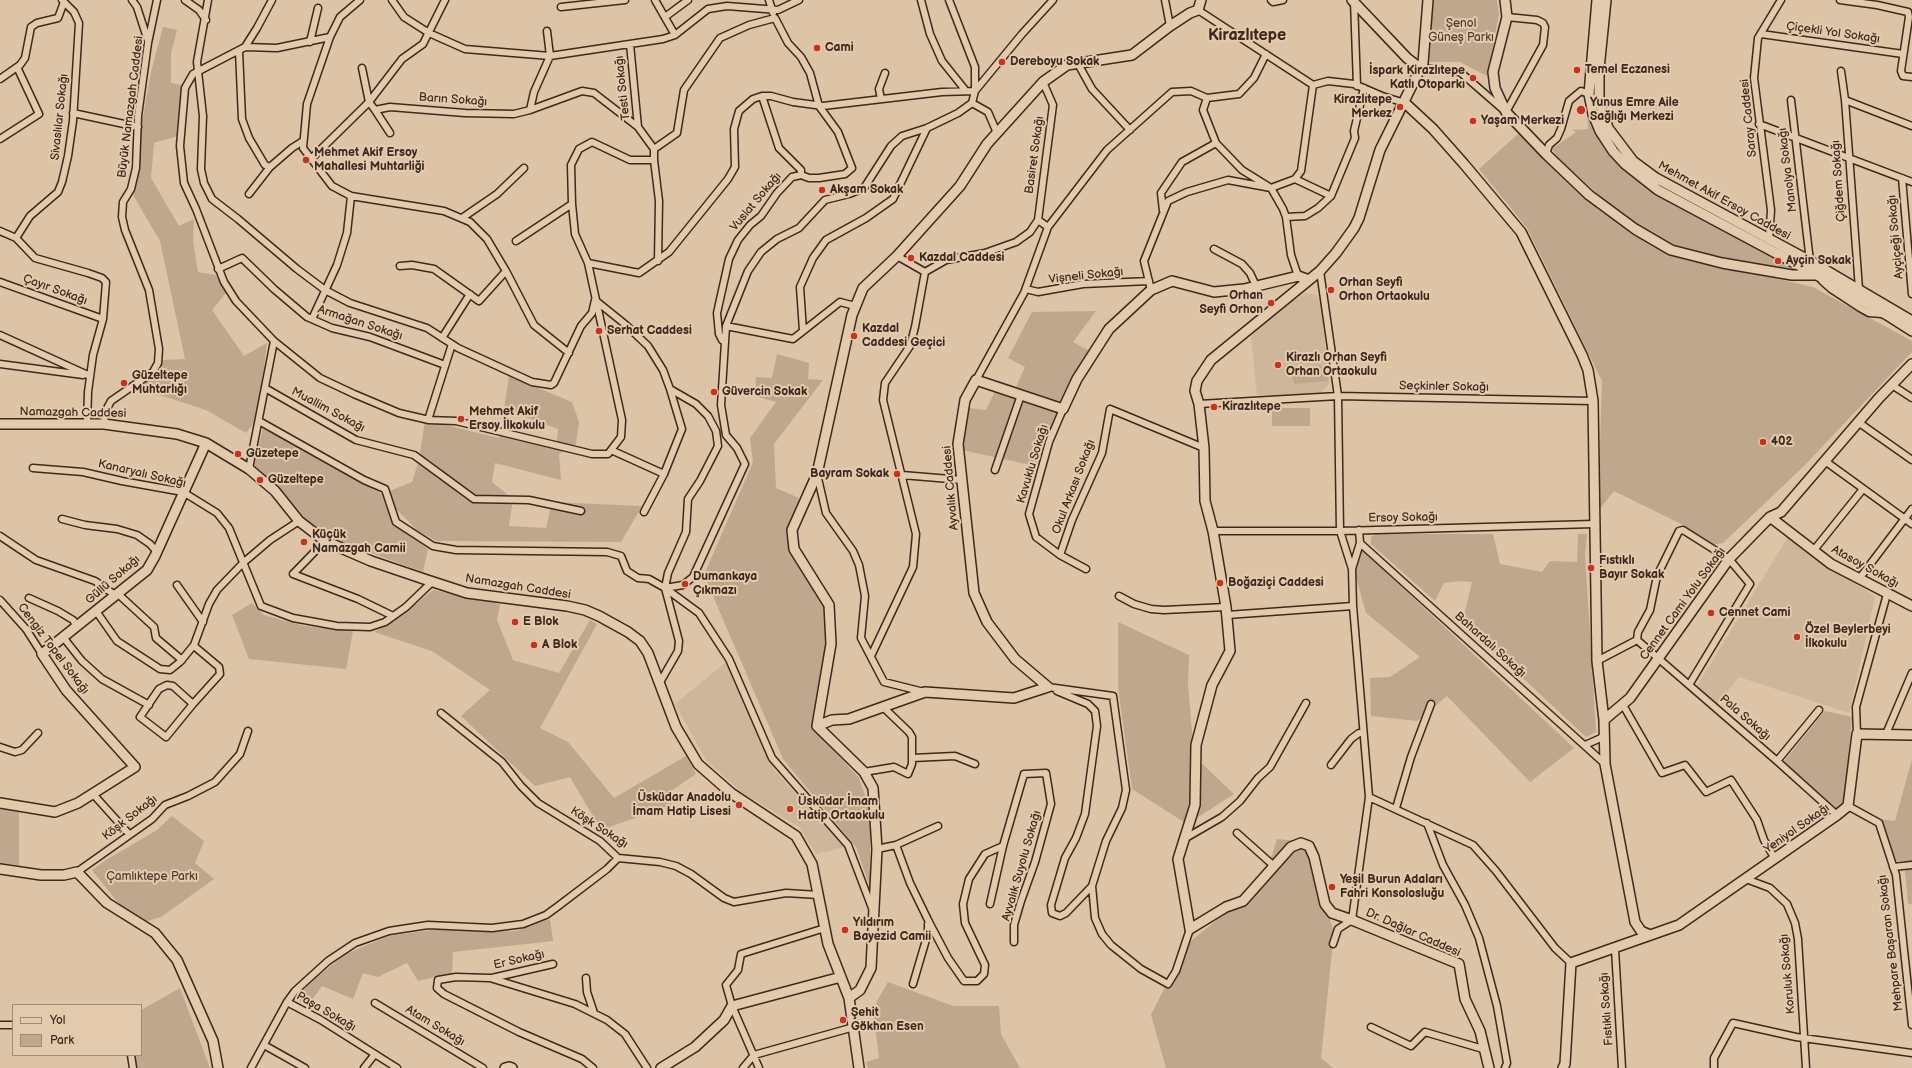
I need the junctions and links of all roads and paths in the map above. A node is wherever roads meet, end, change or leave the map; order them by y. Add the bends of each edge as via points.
1 (132, 0) edge
2 (157, 0) edge
3 (185, 0) edge
4 (208, 0) edge
5 (272, 0) edge
6 (360, 0) edge
7 (392, 0) edge
8 (445, 0) edge
9 (625, 0) edge
10 (655, 0) edge
11 (688, 0) edge
12 (769, 0) edge
13 (800, 0) edge
14 (921, 0) edge
15 (949, 0) edge
16 (1054, 0) edge
17 (1165, 0) edge
18 (1201, 0) edge
19 (1272, 0) edge
20 (1283, 0) edge
21 (1422, 0) edge
22 (1428, 0) edge
23 (1505, 0) edge
24 (1597, 0) edge
25 (1606, 0) edge
26 (1781, 0) edge
27 (1840, 0) edge
28 (63, 1) edge
29 (1354, 1) edge
30 (561, 7) dead end
31 (318, 8) dead end
32 (772, 10) junction
33 (1198, 10) junction
34 (665, 17) junction
35 (1507, 17) junction
36 (775, 18) junction
37 (206, 20) junction
38 (1170, 26) junction
39 (547, 31) dead end
40 (429, 33) junction
41 (1761, 34) junction
42 (675, 35) junction
43 (330, 37) junction
44 (310, 42) junction
45 (148, 43) junction
46 (630, 44) junction
47 (242, 49) junction
48 (1266, 54) junction
49 (1903, 54) junction
50 (550, 56) junction
51 (1077, 62) junction
52 (17, 67) junction
53 (362, 68) dead end
54 (1420, 68) junction
55 (1841, 71) dead end
56 (197, 72) junction
57 (885, 74) dead end
58 (1912, 77) edge
59 (0, 79) edge
60 (1043, 82) junction
61 (1313, 85) junction
62 (1357, 86) junction
63 (1364, 88) junction
64 (966, 91) junction
65 (975, 91) junction
66 (1594, 93) junction
67 (762, 96) junction
68 (1207, 98) junction
69 (881, 99) junction
70 (1791, 100) dead end
71 (1845, 100) junction
72 (369, 102) junction
73 (1405, 103) junction
74 (972, 104) junction
75 (819, 106) junction
76 (375, 110) junction
77 (530, 110) junction
78 (1506, 112) junction
79 (73, 114) junction
80 (1759, 124) junction
81 (138, 126) junction
82 (1912, 126) edge
83 (638, 127) junction
84 (927, 128) junction
85 (1130, 130) junction
86 (390, 133) dead end
87 (997, 133) junction
88 (1795, 137) junction
89 (0, 139) edge
90 (303, 141) junction
91 (1216, 143) junction
92 (654, 149) junction
93 (1546, 154) junction
94 (1848, 158) junction
95 (311, 159) junction
96 (654, 160) junction
97 (270, 167) junction
98 (524, 168) dead end
99 (801, 175) junction
100 (1902, 178) junction
101 (1295, 179) junction
102 (1912, 182) edge
103 (1271, 188) junction
104 (249, 194) dead end
105 (351, 196) junction
106 (1331, 196) junction
107 (572, 204) junction
108 (1163, 213) junction
109 (1286, 217) junction
110 (462, 218) junction
111 (1038, 220) junction
112 (1048, 227) junction
113 (0, 230) edge
114 (16, 238) junction
115 (516, 241) dead end
116 (1768, 244) junction
117 (1214, 249) dead end
118 (897, 256) junction
119 (658, 261) junction
120 (1810, 261) junction
121 (588, 263) junction
122 (400, 266) dead end
123 (218, 269) junction
124 (506, 270) junction
125 (1320, 271) junction
126 (925, 272) junction
127 (1819, 272) junction
128 (1298, 276) junction
129 (1309, 280) junction
130 (0, 282) edge
131 (1150, 286) junction
132 (1256, 286) junction
133 (1026, 289) junction
134 (1859, 289) junction
135 (325, 290) junction
136 (470, 294) junction
137 (1912, 294) edge
138 (595, 300) junction
139 (855, 306) junction
140 (103, 319) junction
141 (312, 319) junction
142 (1912, 321) edge
143 (726, 326) junction
144 (1912, 330) edge
145 (803, 331) junction
146 (0, 336) edge
147 (442, 338) junction
148 (274, 341) junction
149 (725, 342) junction
150 (452, 344) junction
151 (569, 353) junction
152 (0, 364) edge
153 (1912, 364) edge
154 (445, 365) junction
155 (90, 376) junction
156 (976, 380) junction
157 (1892, 385) junction
158 (265, 388) junction
159 (670, 389) junction
160 (1020, 395) junction
161 (1338, 396) junction
162 (1912, 398) edge
163 (1593, 401) junction
164 (1199, 404) junction
165 (1063, 409) junction
166 (428, 420) junction
167 (259, 421) junction
168 (1858, 422) junction
169 (0, 424) edge
170 (87, 424) junction
171 (104, 424) junction
172 (725, 429) junction
173 (716, 431) junction
174 (206, 443) junction
175 (1204, 448) junction
176 (611, 450) junction
177 (1912, 460) edge
178 (1825, 461) junction
179 (33, 468) dead end
180 (249, 469) junction
181 (996, 470) dead end
182 (664, 474) junction
183 (818, 474) junction
184 (902, 475) junction
185 (962, 480) junction
186 (1863, 489) junction
187 (183, 492) junction
188 (1912, 509) edge
189 (581, 511) dead end
190 (644, 512) dead end
191 (1770, 517) junction
192 (62, 519) dead end
193 (1904, 520) junction
194 (299, 521) junction
195 (1594, 524) junction
196 (1912, 524) edge
197 (1359, 530) junction
198 (1213, 531) junction
199 (1340, 531) junction
200 (0, 536) edge
201 (325, 541) junction
202 (1360, 543) junction
203 (1814, 550) junction
204 (156, 552) junction
205 (1060, 555) junction
206 (1729, 559) junction
207 (242, 563) junction
208 (1086, 569) dead end
209 (1352, 569) junction
210 (1859, 579) junction
211 (432, 582) junction
212 (177, 585) dead end
213 (665, 588) junction
214 (116, 594) junction
215 (1887, 594) junction
216 (1119, 596) dead end
217 (29, 598) dead end
218 (0, 600) edge
219 (1911, 603) edge
220 (1353, 606) junction
221 (96, 611) junction
222 (1226, 611) junction
223 (393, 616) junction
224 (203, 622) junction
225 (77, 626) junction
226 (63, 637) junction
227 (1637, 640) junction
228 (194, 646) junction
229 (42, 654) junction
230 (871, 656) junction
231 (1658, 658) junction
232 (182, 660) junction
233 (1597, 661) junction
234 (1912, 674) edge
235 (659, 684) junction
236 (1689, 685) junction
237 (1048, 687) junction
238 (925, 692) junction
239 (1306, 703) dead end
240 (193, 704) junction
241 (1431, 704) dead end
242 (149, 705) junction
243 (1623, 705) junction
244 (882, 708) junction
245 (1819, 710) dead end
246 (441, 713) dead end
247 (1604, 720) junction
248 (817, 726) junction
249 (248, 731) dead end
250 (38, 733) dead end
251 (1363, 733) junction
252 (1604, 733) junction
253 (1857, 734) junction
254 (1886, 734) junction
255 (1912, 735) edge
256 (1585, 745) junction
257 (0, 747) edge
258 (912, 758) junction
259 (1777, 760) junction
260 (975, 764) dead end
261 (1331, 764) dead end
262 (1605, 764) junction
263 (864, 772) junction
264 (93, 794) junction
265 (1369, 797) junction
266 (0, 803) edge
267 (1848, 806) junction
268 (1396, 808) junction
269 (1837, 815) junction
270 (1427, 823) junction
271 (938, 826) dead end
272 (1237, 833) dead end
273 (129, 834) junction
274 (1184, 839) junction
275 (896, 845) junction
276 (1003, 846) junction
277 (877, 849) junction
278 (618, 858) junction
279 (1774, 859) junction
280 (1912, 865) edge
281 (1274, 866) junction
282 (1893, 867) junction
283 (0, 869) edge
284 (12, 870) junction
285 (77, 872) junction
286 (0, 875) edge
287 (1746, 879) junction
288 (1092, 886) junction
289 (819, 895) junction
290 (990, 904) dead end
291 (874, 913) junction
292 (1352, 920) junction
293 (928, 922) junction
294 (825, 928) junction
295 (1190, 929) junction
296 (1650, 935) junction
297 (1014, 942) dead end
298 (1333, 944) dead end
299 (1614, 949) junction
300 (1571, 963) junction
301 (552, 964) dead end
302 (490, 978) junction
303 (586, 978) dead end
304 (841, 978) junction
305 (913, 984) dead end
306 (849, 998) junction
307 (287, 1002) junction
308 (375, 1003) dead end
309 (732, 1006) junction
310 (594, 1013) junction
311 (0, 1025) edge
312 (12, 1025) edge
313 (1912, 1025) edge
314 (854, 1027) junction
315 (1371, 1027) dead end
316 (1804, 1038) junction
317 (264, 1045) junction
318 (1483, 1049) junction
319 (1912, 1053) edge
320 (375, 1054) junction
321 (754, 1055) junction
322 (131, 1056) edge
323 (133, 1068) edge
324 (218, 1068) edge
325 (251, 1068) edge
326 (305, 1068) edge
327 (364, 1068) edge
328 (397, 1068) edge
329 (483, 1068) edge
330 (505, 1068) edge
331 (512, 1068) edge
332 (593, 1068) edge
333 (647, 1068) edge
334 (661, 1068) edge
335 (743, 1068) edge
336 (758, 1068) edge
337 (859, 1068) edge
338 (1489, 1068) edge
339 (1505, 1068) edge
340 (1562, 1068) edge
341 (1622, 1068) edge
342 (1714, 1068) edge
343 (1806, 1068) edge

1 - 45 street via 137,7
2 - 45 street, Büyük Namazgah Caddesi
3 - 37 street via 199,10
4 - 37 street
5 - 47 street
6 - 43 street via 340,17
7 - 40 street via 404,17
8 - 40 street
9 - 30 street
10 - 34 street
11 - 34 street
12 - 32 street
13 - 32 street via 778,10
14 - 64 street via 930,34 942,61
15 - 65 street via 975,67
16 - 65 street
17 - 38 street
18 - 33 street
19 - 20 street
21 - 54 street via 1418,62
22 - 54 street via 1424,63
23 - 35 street
24 - 66 street, Mehmet Akif Ersoy Caddesi
25 - 66 street, Mehmet Akif Ersoy Caddesi
26 - 41 street, Saray Caddesi
27 - 49 street via 1908,12
28 - 52 street via 58,18 31,27 25,58
28 - 79 street, Sivaslılar Sokağı via 74,12 79,23
29 - 54 street via 1407,58
29 - 62 street
31 - 44 street
32 - 36 street
32 - 42 street via 727,6 708,9
33 - 38 street
33 - 48 street
34 - 42 street
35 - 78 street via 1493,72 1495,88
35 - 78 street via 1537,20 1545,27 1543,45
36 - 75 street via 788,43 801,57 810,73
36 - 92 street via 749,25 720,38 684,90 677,132
37 - 56 street via 199,45
38 - 51 street via 1132,55
39 - 50 street
40 - 50 street via 466,49
40 - 72 street via 423,44 402,59
41 - 49 street, Çiçekli Yol Sokağı
41 - 80 street, Saray Caddesi via 1758,38 1754,78
42 - 46 street
43 - 44 street
43 - 90 street via 307,104
44 - 47 street via 277,48
45 - 81 street, Büyük Namazgah Caddesi
46 - 50 street
46 - 83 street, Testi Sokağı
47 - 56 street
47 - 97 street via 242,119 249,138 266,165
48 - 61 street
48 - 68 street via 1254,78 1239,94
49 - 58 street via 1901,71 1903,76
50 - 77 street via 534,92
51 - 60 street via 1067,65
51 - 85 street via 1092,89
52 - 59 street
52 - 89 street via 39,114
53 - 72 street
54 - 73 street
54 - 78 street via 1460,72
55 - 71 street, Çiğdem Sokağı
56 - 123 street via 185,88 180,146 184,184
56 - 135 street via 203,116 201,169 204,183 212,199
57 - 69 street via 879,89
60 - 87 street
60 - 111 street, Basiret Sokağı via 1053,105
61 - 62 street via 1328,81
61 - 101 street via 1301,171
62 - 63 street
63 - 73 street
63 - 106 street via 1354,131 1355,138
64 - 65 street
64 - 69 street
65 - 74 street
66 - 93 street via 1581,91 1571,98 1566,106 1557,138 1549,145
66 - 116 street, Mehmet Akif Ersoy Caddesi via 1608,128 1633,161 1656,178
67 - 75 street
67 - 99 street via 779,148 801,170
67 - 119 street via 746,104 740,111 734,129 735,167 728,179 669,252
68 - 85 street via 1191,91 1172,92
68 - 91 street via 1203,110
69 - 75 street
70 - 88 street, Manolya Sokağı
71 - 82 street
71 - 94 street, Çiğdem Sokağı
72 - 76 street
72 - 95 street
73 - 125 street via 1380,150 1356,223
73 - 163 street via 1433,129 1521,232 1582,355 1588,370
74 - 84 street
74 - 87 street via 988,112
75 - 99 street via 838,132 852,168 844,174 825,177 809,178
76 - 77 street, Barın Sokağı via 390,107 514,114
76 - 86 street
77 - 83 street, Barın Sokağı via 582,91 594,93
78 - 93 street
79 - 81 street
79 - 114 street, Sivaslılar Sokağı via 68,156 58,192 30,216
80 - 88 street
80 - 116 street, Saray Caddesi via 1771,210
81 - 171 street, Büyük Namazgah Caddesi via 136,168 131,189 123,202 122,217 149,290 158,363 153,372 111,401 105,412
83 - 92 street, Testi Sokağı
84 - 143 street via 902,136 891,146 864,188 825,200 799,228 777,239 761,252 748,271
84 - 145 street via 892,199 866,218 826,240 814,258 800,287
85 - 112 street via 1107,150
87 - 118 street via 960,186
88 - 94 street
88 - 120 street, Manolya Sokağı
90 - 95 street via 303,148
90 - 97 street
91 - 103 street via 1242,170
91 - 108 street via 1182,162 1161,194
92 - 96 street
93 - 127 street via 1589,195 1617,217 1671,250 1792,275
94 - 100 street
94 - 134 street, Çiğdem Sokağı
95 - 105 street via 332,186
96 - 107 street via 630,160 598,144 586,144 579,148 571,165
96 - 119 street via 659,201
97 - 104 street
98 - 110 street via 497,194
99 - 149 street, Vuslat Sokağı via 792,177 738,240 724,278 716,313 719,334
100 - 102 street
100 - 137 street, Ayçiçeği Sokağı
101 - 103 street
101 - 106 street
103 - 108 street via 1228,180 1187,192 1168,201
103 - 109 street
105 - 110 street via 444,211
105 - 135 street via 347,233 337,265
106 - 109 street via 1305,216
107 - 115 street
107 - 121 street via 575,234
108 - 131 street via 1144,261
109 - 128 street via 1291,255
110 - 124 street via 470,222 487,239
111 - 112 street
111 - 126 street via 1030,232 1016,242 984,254 946,260
112 - 133 street
113 - 114 street
114 - 140 street via 35,258 102,278 106,282
116 - 120 street, Mehmet Akif Ersoy Caddesi
116 - 127 street, Mehmet Akif Ersoy Caddesi
117 - 132 street via 1242,264
118 - 126 street
118 - 139 street via 863,288
119 - 121 street via 639,273
120 - 127 street, Mehmet Akif Ersoy Caddesi
121 - 138 street
122 - 136 street via 412,265 434,269
123 - 141 street, Armağan Sokağı via 242,258 274,289
123 - 148 street via 236,301
124 - 136 street via 479,301
124 - 151 street via 534,325
125 - 129 street
125 - 161 street
126 - 184 street via 910,346 885,383 883,394
127 - 134 street, Mehmet Akif Ersoy Caddesi
127 - 144 street, Mehmet Akif Ersoy Caddesi
128 - 129 street
128 - 132 street
129 - 164 street via 1211,360 1197,381 1195,390
130 - 140 street, Çayır Sokağı
131 - 132 street via 1172,281 1214,292
131 - 133 street, Vişneli Sokağı via 1083,284 1038,292
131 - 165 street via 1109,329 1077,379
133 - 156 street
134 - 142 street, Mehmet Akif Ersoy Caddesi
135 - 141 street
135 - 147 street via 350,303 426,328
136 - 147 street
138 - 151 street via 592,313 581,326
138 - 159 street via 648,346 663,370
138 - 176 street via 622,420 621,437
139 - 145 street via 840,302
139 - 183 street
140 - 155 street
141 - 154 street, Armağan Sokağı
143 - 145 street via 793,339
143 - 149 street
146 - 155 street
147 - 150 street
148 - 158 street
148 - 166 street via 320,378 399,413
149 - 172 street via 721,405
150 - 151 street via 532,382 551,385
150 - 154 street
152 - 155 street
153 - 157 street, Cennet Cami Yolu Sokağı
154 - 166 street
155 - 170 street
156 - 160 street
156 - 185 street, Ayvalık Caddesi via 965,400 958,444
157 - 162 street
157 - 168 street, Cennet Cami Yolu Sokağı
158 - 167 street
158 - 189 street, Muallim Sokağı via 356,440 414,455 474,499 529,500
159 - 173 street via 696,404 708,416
159 - 182 street via 682,429
160 - 165 street
160 - 181 street
161 - 163 street, Seçkinler Sokağı
161 - 164 street, Seçkinler Sokağı
161 - 199 street
163 - 195 street
164 - 175 street
165 - 205 street, Kavuklu Sokağı via 1049,442 1029,514 1036,537
166 - 176 street via 456,421 592,454 608,454
167 - 180 street
167 - 213 street via 364,480 385,489 396,522 433,546 456,550 607,552 621,556 627,571 638,578 648,579
168 - 177 street
168 - 178 street, Cennet Cami Yolu Sokağı
169 - 170 street, Namazgah Caddesi
170 - 171 street, Namazgah Caddesi
171 - 174 street, Namazgah Caddesi via 177,434
172 - 173 street
172 - 213 street via 726,435 737,448 745,464 694,577 683,585
173 - 213 street via 718,446 688,499 686,532 668,573
174 - 180 street, Namazgah Caddesi
174 - 187 street, Güllü Sokağı
175 - 198 street via 1205,501
175 - 205 street, Okul Arkası Sokağı via 1110,409 1102,453 1072,520
176 - 182 street
178 - 186 street
178 - 191 street, Cennet Cami Yolu Sokağı via 1781,512
179 - 187 street, Kanaryalı Sokağı via 83,472
180 - 194 street, Namazgah Caddesi via 275,491
182 - 190 street
183 - 230 street via 826,513 860,565 865,596 861,638
183 - 248 street via 792,530 794,549 829,605 831,644
184 - 185 street
184 - 230 street via 916,534 913,567
185 - 237 street, Ayvalık Caddesi via 974,593 987,622 1015,659
186 - 193 street
186 - 203 street
187 - 204 street, Güllü Sokağı
187 - 207 street, Kanaryalı Sokağı via 217,513 229,528
188 - 193 street
191 - 203 street, Atasoy Sokağı
191 - 206 street, Cennet Cami Yolu Sokağı
192 - 204 street via 137,535
193 - 196 street
193 - 210 street
194 - 201 street, Namazgah Caddesi
194 - 207 street
195 - 197 street, Ersoy Sokağı
195 - 233 street
197 - 199 street, Ersoy Sokağı
197 - 202 street
198 - 199 street, Ersoy Sokağı
198 - 222 street
199 - 209 street
200 - 214 street via 36,560 95,581
201 - 211 street, Namazgah Caddesi via 371,561
201 - 223 street via 293,574 358,599
202 - 209 street
202 - 256 street, Bahardalı Sokağı
203 - 210 street, Atasoy Sokağı via 1831,564
204 - 214 street, Güllü Sokağı via 147,570
205 - 208 street, Kavuklu Sokağı
206 - 227 street via 1683,530 1679,531 1657,576 1650,610 1638,632
206 - 231 street, Cennet Cami Yolu Sokağı
206 - 236 street via 1750,584
207 - 223 street, Kanaryalı Sokağı via 261,606 293,618 337,626 370,627
207 - 224 street via 217,590
209 - 220 street
210 - 215 street, Atasoy Sokağı
211 - 223 street, Kanaryalı Sokağı
211 - 235 street, Namazgah Caddesi via 468,592 568,606 600,616 640,641 648,653
212 - 224 street
213 - 235 street via 679,641 678,651
213 - 291 street via 699,613 729,659 772,758 848,845
214 - 221 street, Güllü Sokağı
214 - 232 street via 154,627 156,638
215 - 219 street, Atasoy Sokağı
215 - 253 street via 1856,707
216 - 222 street via 1151,609
217 - 225 street via 58,611 73,620
218 - 229 street, Cengiz Topel Sokağı via 26,629
220 - 222 street
220 - 251 street
221 - 225 street, Güllü Sokağı
221 - 232 street via 117,641 160,669 170,670
222 - 274 street via 1230,651 1212,685 1196,745 1195,805
224 - 228 street
225 - 226 street, Güllü Sokağı
226 - 229 street, Güllü Sokağı
226 - 242 street via 82,661 102,679
227 - 231 street, Pala Sokağı
227 - 233 street
228 - 232 street
228 - 240 street via 219,667 220,674
229 - 264 street, Cengiz Topel Sokağı via 66,690 135,767
230 - 238 street via 884,682
231 - 236 street, Pala Sokağı
231 - 243 street, Cennet Cami Yolu Sokağı
233 - 247 street
234 - 254 street
235 - 289 street, Namazgah Caddesi via 676,727 698,764 731,793 796,836 812,864
236 - 259 street, Pala Sokağı
237 - 238 street via 1014,698
237 - 288 street via 1113,696 1126,790 1122,808 1106,841
237 - 288 street via 1088,704 1095,711 1097,726 1084,814 1076,838 1065,858 1051,905 1052,913 1060,916 1066,913
238 - 244 street
239 - 274 street via 1270,767 1240,801 1222,817
240 - 242 street via 174,686 167,685 159,689
240 - 242 street via 166,737 140,717
241 - 268 street via 1411,757
243 - 247 street, Cennet Cami Yolu Sokağı
243 - 279 street via 1662,773 1684,765 1706,792 1731,780 1757,820
244 - 248 street
244 - 258 street via 909,732 912,737
245 - 259 street
246 - 278 street, Köşk Sokağı via 497,758 538,803 600,840
247 - 252 street
248 - 263 street
249 - 273 street, Köşk Sokağı via 240,754 215,782 165,804 152,819
250 - 257 street via 22,750 15,752
251 - 261 street via 1351,739
251 - 265 street
252 - 256 street via 1601,738
252 - 262 street
253 - 254 street
253 - 267 street, Yeniyol Sokağı
254 - 255 street
256 - 262 street, Bahardalı Sokağı
258 - 260 street via 955,756
258 - 263 street via 908,774 894,767
259 - 269 street, Pala Sokağı
262 - 296 street via 1635,922 1641,931
263 - 277 street via 873,788
264 - 266 street via 55,812
264 - 273 street
265 - 268 street
265 - 292 street
267 - 269 street, Yeniyol Sokağı
267 - 282 street, Mehpare Başaran Sokağı via 1879,823
268 - 270 street
269 - 279 street, Yeniyol Sokağı
270 - 300 street via 1473,845 1555,948
270 - 339 street via 1443,864 1479,938 1497,1006 1507,1063
271 - 275 street
272 - 281 street
273 - 285 street, Köşk Sokağı
274 - 295 street via 1178,859
275 - 277 street
275 - 293 street, Ayvalık Suyolu Sokağı
276 - 290 street, Ayvalık Suyolu Sokağı
276 - 293 street, Ayvalık Suyolu Sokağı via 985,854 970,879 963,904 965,923 985,964 984,974 976,981 964,981
276 - 297 street, Ayvalık Suyolu Sokağı via 1024,774 1046,773 1051,804 1014,925
277 - 291 street
278 - 289 street, Köşk Sokağı via 676,866 734,902 786,893
278 - 307 street via 546,915 523,924 492,928 428,924 389,932 355,943 323,965
279 - 287 street, Yeniyol Sokağı
280 - 282 street
281 - 292 street, Dr. Dağlar Caddesi via 1291,847 1301,843 1309,846 1325,904 1332,913
281 - 295 street, Dr. Dağlar Caddesi via 1244,901 1226,907
282 - 313 street, Mehpare Başaran Sokağı
283 - 284 street, Köşk Sokağı
284 - 285 street, Köşk Sokağı via 41,875
284 - 286 street
285 - 324 street via 107,903 155,932 177,960 213,1041
287 - 296 street, Yeniyol Sokağı via 1679,925
287 - 316 street, Koruluk Sokağı via 1770,888 1787,904 1794,923 1798,938
288 - 295 street via 1095,918 1102,934 1141,970 1168,984 1176,971
289 - 294 street, Namazgah Caddesi
291 - 306 street via 871,968 860,990
292 - 298 street via 1338,929
292 - 318 street, Dr. Dağlar Caddesi via 1460,964 1465,999 1480,1031
293 - 305 street via 928,933
294 - 304 street, Namazgah Caddesi via 828,944
294 - 309 street via 741,954 738,970 726,985
296 - 299 street, Yeniyol Sokağı
299 - 300 street, Yeniyol Sokağı
299 - 341 street, Fıstıklı Sokağı
300 - 340 street via 1565,1064
301 - 302 street, Er Sokağı
302 - 310 street
302 - 332 street via 456,977 438,980 437,988 519,1032 582,1059
303 - 310 street via 587,992
304 - 306 street, Namazgah Caddesi
304 - 309 street
306 - 314 street, Namazgah Caddesi
307 - 317 street, Paşa Sokağı
307 - 320 street, Paşa Sokağı
308 - 329 street, Atam Sokağı
309 - 321 street
309 - 334 street via 724,1020 695,1047
310 - 333 street via 625,1034
311 - 312 street
314 - 321 street
314 - 337 street, Namazgah Caddesi
315 - 318 street via 1411,1046 1425,1032
316 - 319 street
316 - 342 street via 1733,1023 1714,1058
316 - 343 street, Koruluk Sokağı
317 - 325 street, Paşa Sokağı
317 - 326 street
318 - 338 street, Dr. Dağlar Caddesi
320 - 327 street
320 - 328 street, Paşa Sokağı
321 - 335 street
321 - 336 street
322 - 323 street
330 - 331 street

